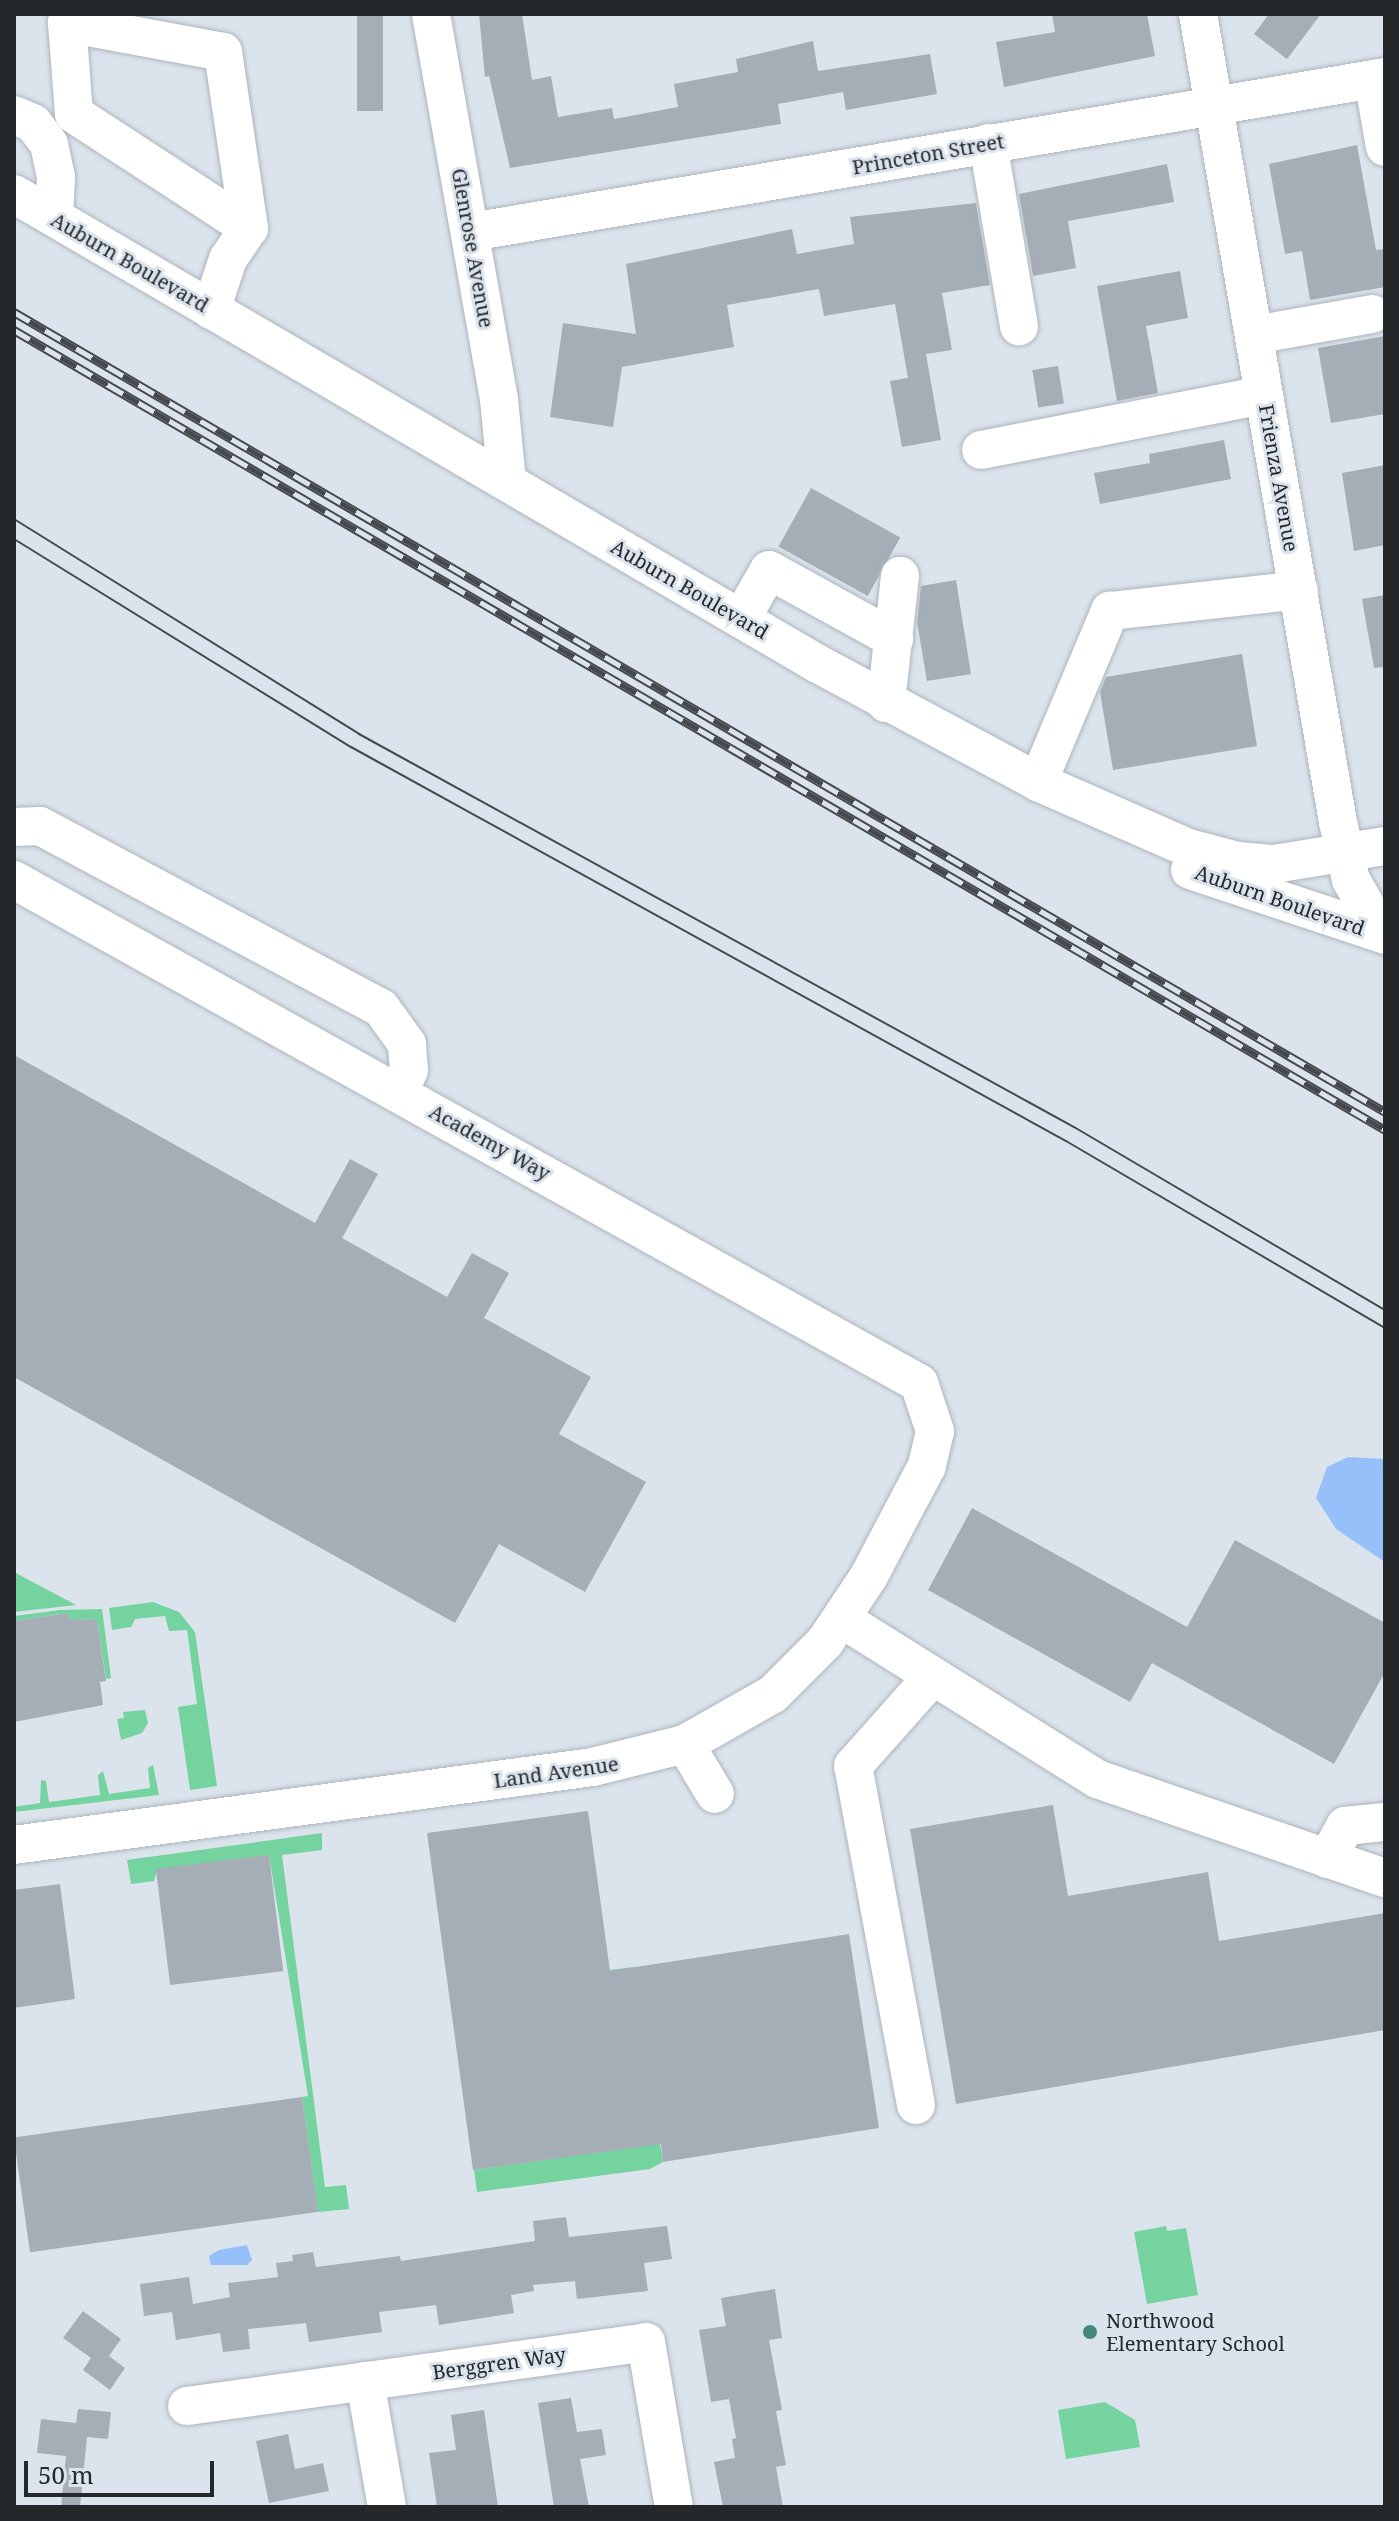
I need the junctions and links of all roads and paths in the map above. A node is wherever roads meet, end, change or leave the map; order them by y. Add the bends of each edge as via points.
1 (431, 14) edge
2 (1198, 14) edge
3 (1379, 78) edge
4 (1214, 108) junction
5 (14, 115) edge
6 (988, 143) junction
7 (1385, 147) edge
8 (14, 194) edge
9 (54, 217) junction
10 (249, 228) junction
11 (471, 232) junction
12 (211, 310) junction
13 (1372, 314) dead end
14 (1019, 326) dead end
15 (1254, 335) junction
16 (1264, 395) junction
17 (981, 450) dead end
18 (507, 482) junction
19 (900, 576) dead end
20 (1299, 590) junction
21 (741, 619) junction
22 (894, 639) junction
23 (886, 703) junction
24 (1038, 782) junction
25 (14, 827) edge
26 (1148, 831) junction
27 (1385, 846) edge
28 (1345, 853) junction
29 (14, 880) edge
30 (1384, 935) edge
31 (399, 1092) junction
32 (935, 1431) joint
33 (842, 1619) junction
34 (933, 1676) junction
35 (685, 1744) junction
36 (715, 1794) dead end
37 (1385, 1822) edge
38 (14, 1845) edge
39 (1327, 1859) junction
40 (1385, 1878) edge
41 (916, 2105) dead end
42 (365, 2381) junction
43 (187, 2406) dead end
44 (387, 2507) edge
45 (674, 2507) edge

1 - 11 street, Glenrose Avenue
2 - 4 street, Frienza Avenue
3 - 4 street, Princeton Street
3 - 7 street
4 - 6 street, Princeton Street
4 - 15 street, Frienza Avenue
5 - 9 street via 33,123 49,144 56,178
6 - 11 street, Princeton Street
6 - 14 street
8 - 9 street, Auburn Boulevard
9 - 12 street, Auburn Boulevard
10 - 10 street via 223,52 67,23 74,114
10 - 12 street via 228,259
11 - 18 street, Glenrose Avenue
12 - 18 street, Auburn Boulevard
13 - 15 street
15 - 16 street, Frienza Avenue
16 - 17 street
16 - 20 street, Frienza Avenue
18 - 21 street, Auburn Boulevard
19 - 22 street
20 - 24 street via 1110,611
20 - 28 street, Frienza Avenue
21 - 22 street via 769,570
21 - 23 street, Auburn Boulevard
22 - 23 street
23 - 24 street, Auburn Boulevard
24 - 26 street, Auburn Boulevard
25 - 31 street via 40,826 381,1008 407,1044 409,1070
26 - 28 street via 1216,857 1256,864
26 - 30 street, Auburn Boulevard via 1174,864 1276,903
27 - 28 street
28 - 30 street, Frienza Avenue via 1360,901
29 - 31 street, Academy Way
31 - 32 street, Academy Way via 919,1383
32 - 33 street, Land Avenue via 927,1466
33 - 34 street
33 - 35 street, Land Avenue via 773,1694
34 - 39 street via 1097,1779
34 - 41 street via 853,1766
35 - 36 street
35 - 38 street, Land Avenue via 593,1767
37 - 39 street via 1345,1826
39 - 40 street
42 - 43 street, Berggren Way
42 - 44 street
42 - 45 street, Berggren Way via 646,2342

